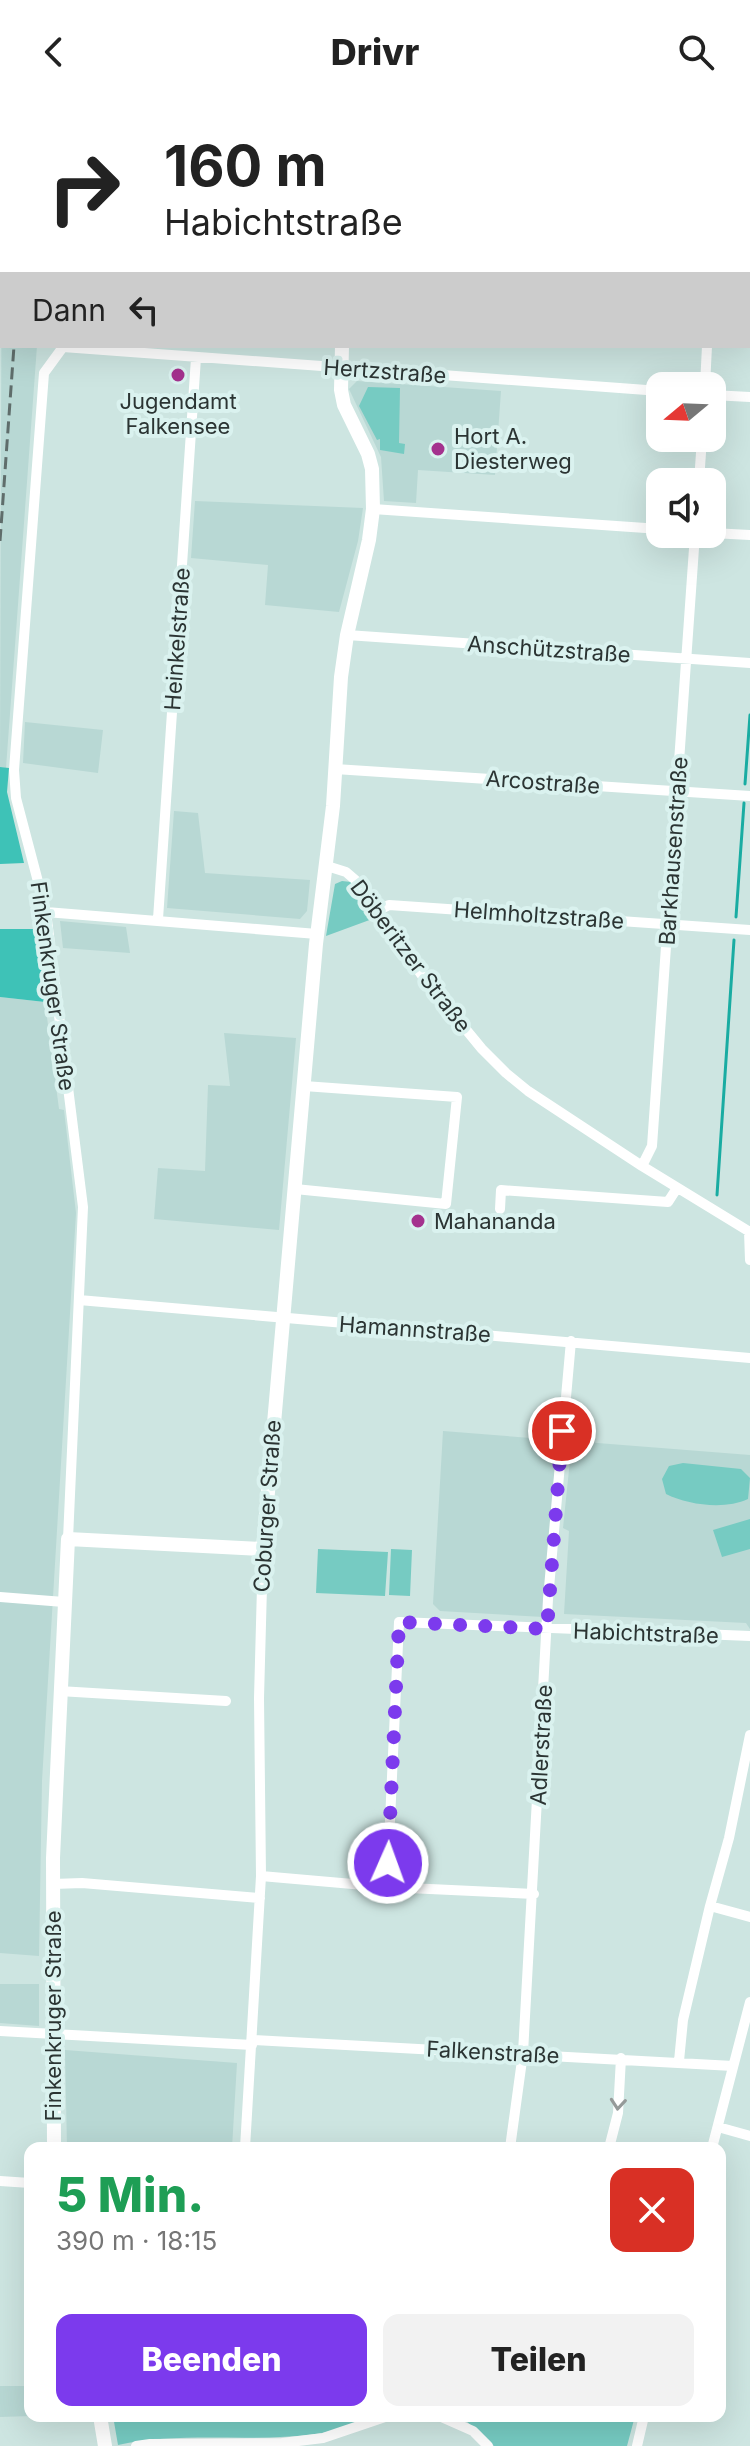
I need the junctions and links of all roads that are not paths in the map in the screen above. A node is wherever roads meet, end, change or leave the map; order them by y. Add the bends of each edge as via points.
1 (61, 348) edge
2 (74, 348) edge
3 (342, 348) edge
4 (707, 348) edge
5 (196, 358) junction
6 (341, 368) junction
7 (706, 372) edge
8 (646, 390) edge
9 (726, 396) edge
10 (750, 397) edge
11 (373, 509) junction
12 (646, 528) edge
13 (726, 534) edge
14 (750, 535) edge
15 (694, 548) edge
16 (347, 635) junction
17 (687, 658) junction
18 (750, 663) edge
19 (335, 769) junction
20 (677, 791) junction
21 (750, 796) edge
22 (327, 866) junction
23 (377, 911) junction
24 (46, 912) junction
25 (158, 919) junction
26 (667, 923) junction
27 (750, 930) edge
28 (317, 934) junction
29 (304, 1086) junction
30 (642, 1166) junction
31 (677, 1188) junction
32 (295, 1189) junction
33 (500, 1209) dead end
34 (749, 1232) edge
35 (750, 1260) edge
36 (79, 1300) junction
37 (283, 1319) junction
38 (571, 1341) junction
39 (750, 1358) edge
40 (68, 1539) junction
41 (263, 1549) junction
42 (0, 1597) edge
43 (64, 1602) junction
44 (547, 1629) junction
45 (750, 1636) edge
46 (59, 1691) junction
47 (226, 1701) dead end
48 (750, 1735) edge
49 (747, 1767) edge
50 (261, 1876) junction
51 (53, 1884) junction
52 (387, 1887) junction
53 (534, 1894) junction
54 (260, 1898) junction
55 (710, 1906) junction
56 (750, 1917) edge
57 (750, 2002) edge
58 (0, 2031) edge
59 (52, 2035) junction
60 (252, 2043) junction
61 (523, 2053) junction
62 (621, 2058) junction
63 (679, 2061) junction
64 (733, 2066) junction
65 (718, 2127) junction
66 (750, 2136) edge
67 (54, 2142) edge
68 (245, 2142) edge
69 (511, 2142) edge
70 (611, 2142) edge
71 (714, 2142) edge
72 (0, 2181) edge
73 (24, 2183) edge
74 (101, 2422) edge
75 (370, 2422) edge
76 (453, 2422) edge
77 (643, 2422) edge
78 (229, 2445) edge
79 (105, 2446) edge
80 (136, 2446) edge
81 (488, 2446) edge
82 (637, 2446) edge

1 - 24 street, Finkenkruger Straße via 44,373 14,770 16,798
2 - 5 street, Hertzstraße
3 - 6 street, Döberitzer Straße
4 - 7 street
5 - 6 street, Hertzstraße
5 - 25 street, Heinkelstraße
6 - 8 street, Hertzstraße
6 - 11 street, Döberitzer Straße via 344,405 372,469
9 - 10 street
11 - 12 street
11 - 16 street, Döberitzer Straße
13 - 14 street
15 - 17 street, Barkhausenstraße
16 - 17 street, Anschützstraße
16 - 19 street, Döberitzer Straße
17 - 18 street, Anschützstraße
17 - 20 street, Barkhausenstraße
19 - 20 street, Arcostraße
19 - 22 street, Döberitzer Straße
20 - 21 street, Arcostraße
20 - 26 street, Barkhausenstraße
22 - 23 street, Döberitzer Straße via 353,877
22 - 28 street, Coburger Straße
23 - 26 street, Helmholtzstraße via 389,905
23 - 30 street, Döberitzer Straße via 426,981 506,1073
24 - 25 street
24 - 36 street, Finkenkruger Straße via 83,1207
25 - 28 street
26 - 27 street, Helmholtzstraße
26 - 30 street, Barkhausenstraße via 652,1146
28 - 29 street, Coburger Straße
29 - 32 street, Coburger Straße
29 - 32 street via 457,1097 446,1204
30 - 31 street, Döberitzer Straße
31 - 33 street via 668,1202 501,1190
31 - 34 street, Döberitzer Straße
32 - 37 street, Coburger Straße
34 - 35 street
36 - 37 street, Hamannstraße
36 - 40 street, Finkenkruger Straße
37 - 38 street, Hamannstraße
37 - 41 street, Coburger Straße
38 - 39 street, Hamannstraße
38 - 44 street, Adlerstraße
40 - 41 street
40 - 43 street, Finkenkruger Straße
41 - 50 street, Coburger Straße
42 - 43 street
43 - 46 street, Finkenkruger Straße
44 - 45 street, Habichtstraße
44 - 52 street, Habichtstraße via 399,1622
44 - 53 street, Adlerstraße
46 - 47 street
46 - 51 street, Finkenkruger Straße
48 - 49 street
49 - 55 street
50 - 52 street
50 - 54 street, Coburger Straße
51 - 54 street, Finkenkruger Straße
51 - 59 street, Finkenkruger Straße
52 - 53 street
53 - 61 street, Adlerstraße
54 - 60 street, Coburger Straße
55 - 56 street
55 - 63 street via 680,2035
57 - 64 street
58 - 59 street, Falkenstraße
59 - 60 street, Falkenstraße
59 - 67 street, Finkenkruger Straße
60 - 61 street, Falkenstraße
60 - 68 street, Coburger Straße
61 - 62 street, Falkenstraße
61 - 69 street, Adlerstraße
62 - 63 street, Falkenstraße
62 -> 70 street
63 - 64 street, Falkenstraße
64 - 65 street
65 - 66 street
65 - 71 street
72 - 73 street
74 - 79 street
75 - 78 street via 323,2438
76 - 81 street
77 - 82 street
78 - 80 street

